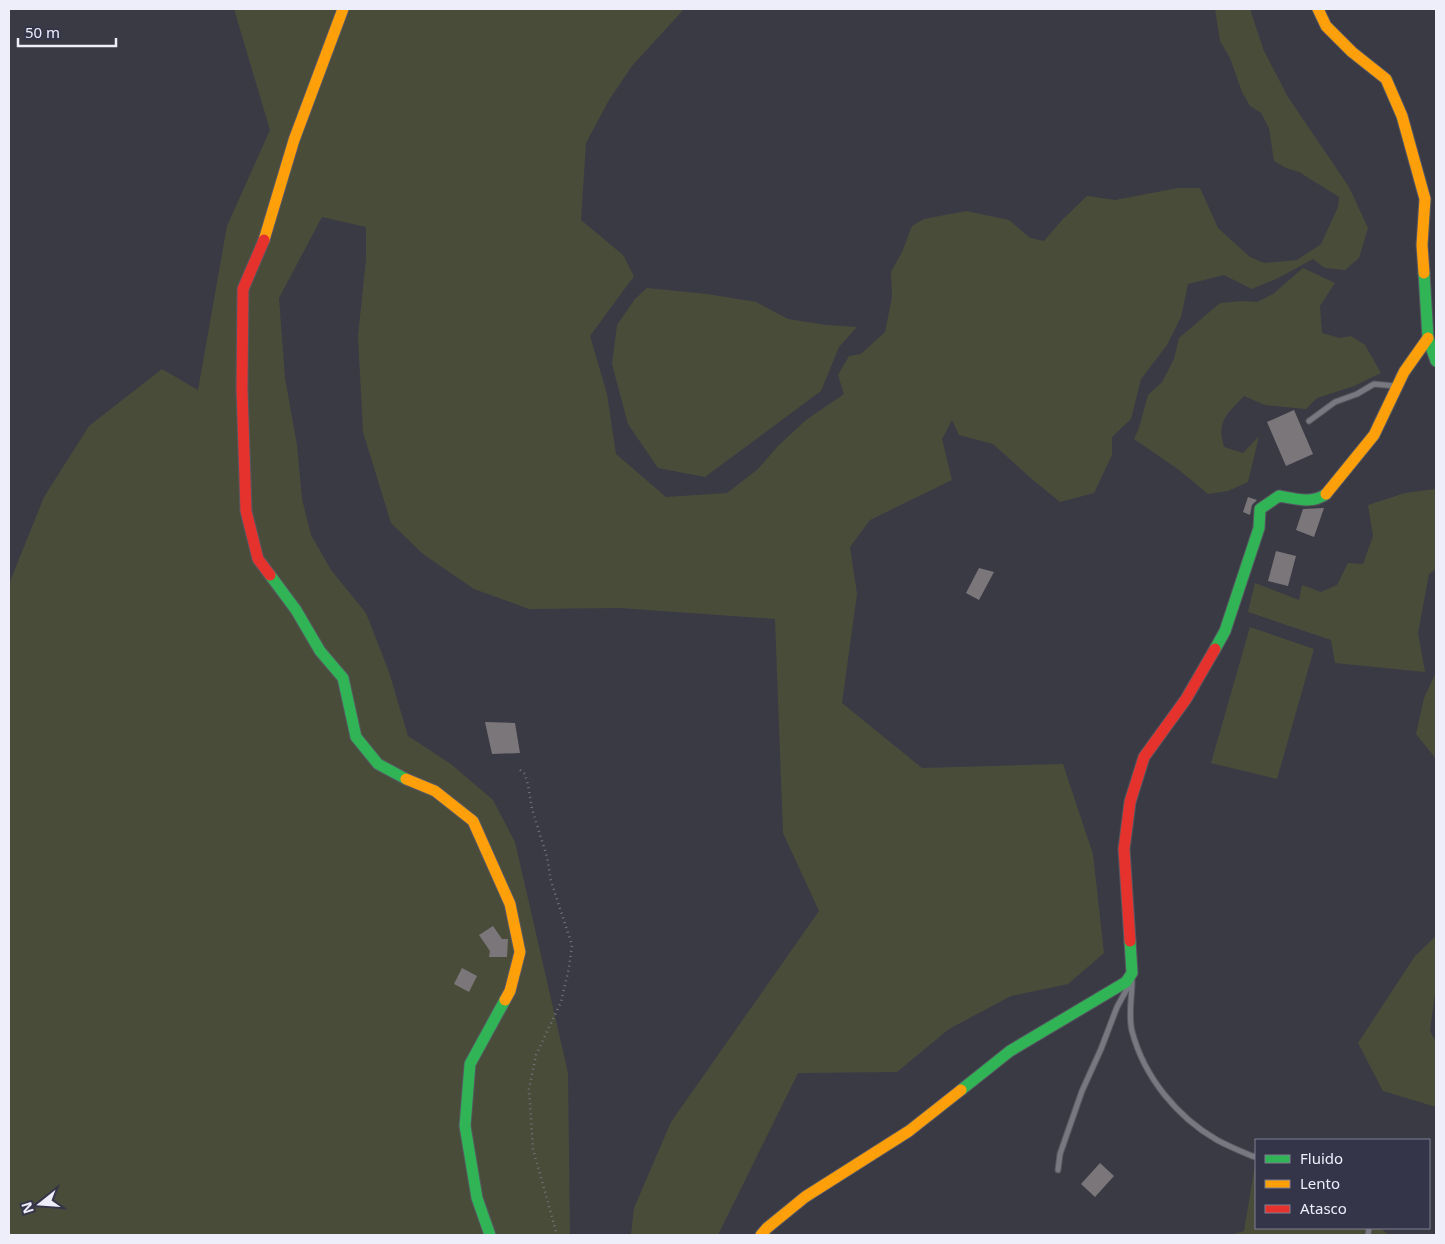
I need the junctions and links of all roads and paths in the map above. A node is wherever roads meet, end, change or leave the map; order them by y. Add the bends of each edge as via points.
1 (343, 9) edge
2 (1318, 9) edge
3 (1428, 338) junction
4 (1436, 361) edge
5 (1398, 386) junction
6 (1309, 421) dead end
7 (520, 770) dead end
8 (1132, 978) junction
9 (1255, 1157) edge
10 (1058, 1170) dead end
11 (490, 1235) edge
12 (557, 1235) edge
13 (761, 1235) edge

1 - 11 street via 294,140 268,230 243,289 246,512 258,559 296,610 320,652 342,678 356,738 378,764 435,791 473,821 510,904 520,952 510,991 470,1064 465,1126 477,1198
2 - 3 street via 1326,26 1386,79 1402,116 1425,199 1422,245
3 - 4 street
3 - 5 street
5 - 6 lane via 1374,384 1335,402
5 - 8 street via 1374,435 1330,491 1320,499 1279,496 1260,509 1259,528 1225,631 1186,699 1144,757 1130,802 1124,848
7 - 12 path via 525,774 551,880 572,945 561,1002 536,1055 529,1088 533,1149
8 - 9 lane via 1132,1030 1142,1058 1161,1090 1181,1115 1217,1140
8 - 10 lane via 1116,1007 1082,1091 1060,1154
8 - 13 street via 1010,1051 909,1131 805,1197

